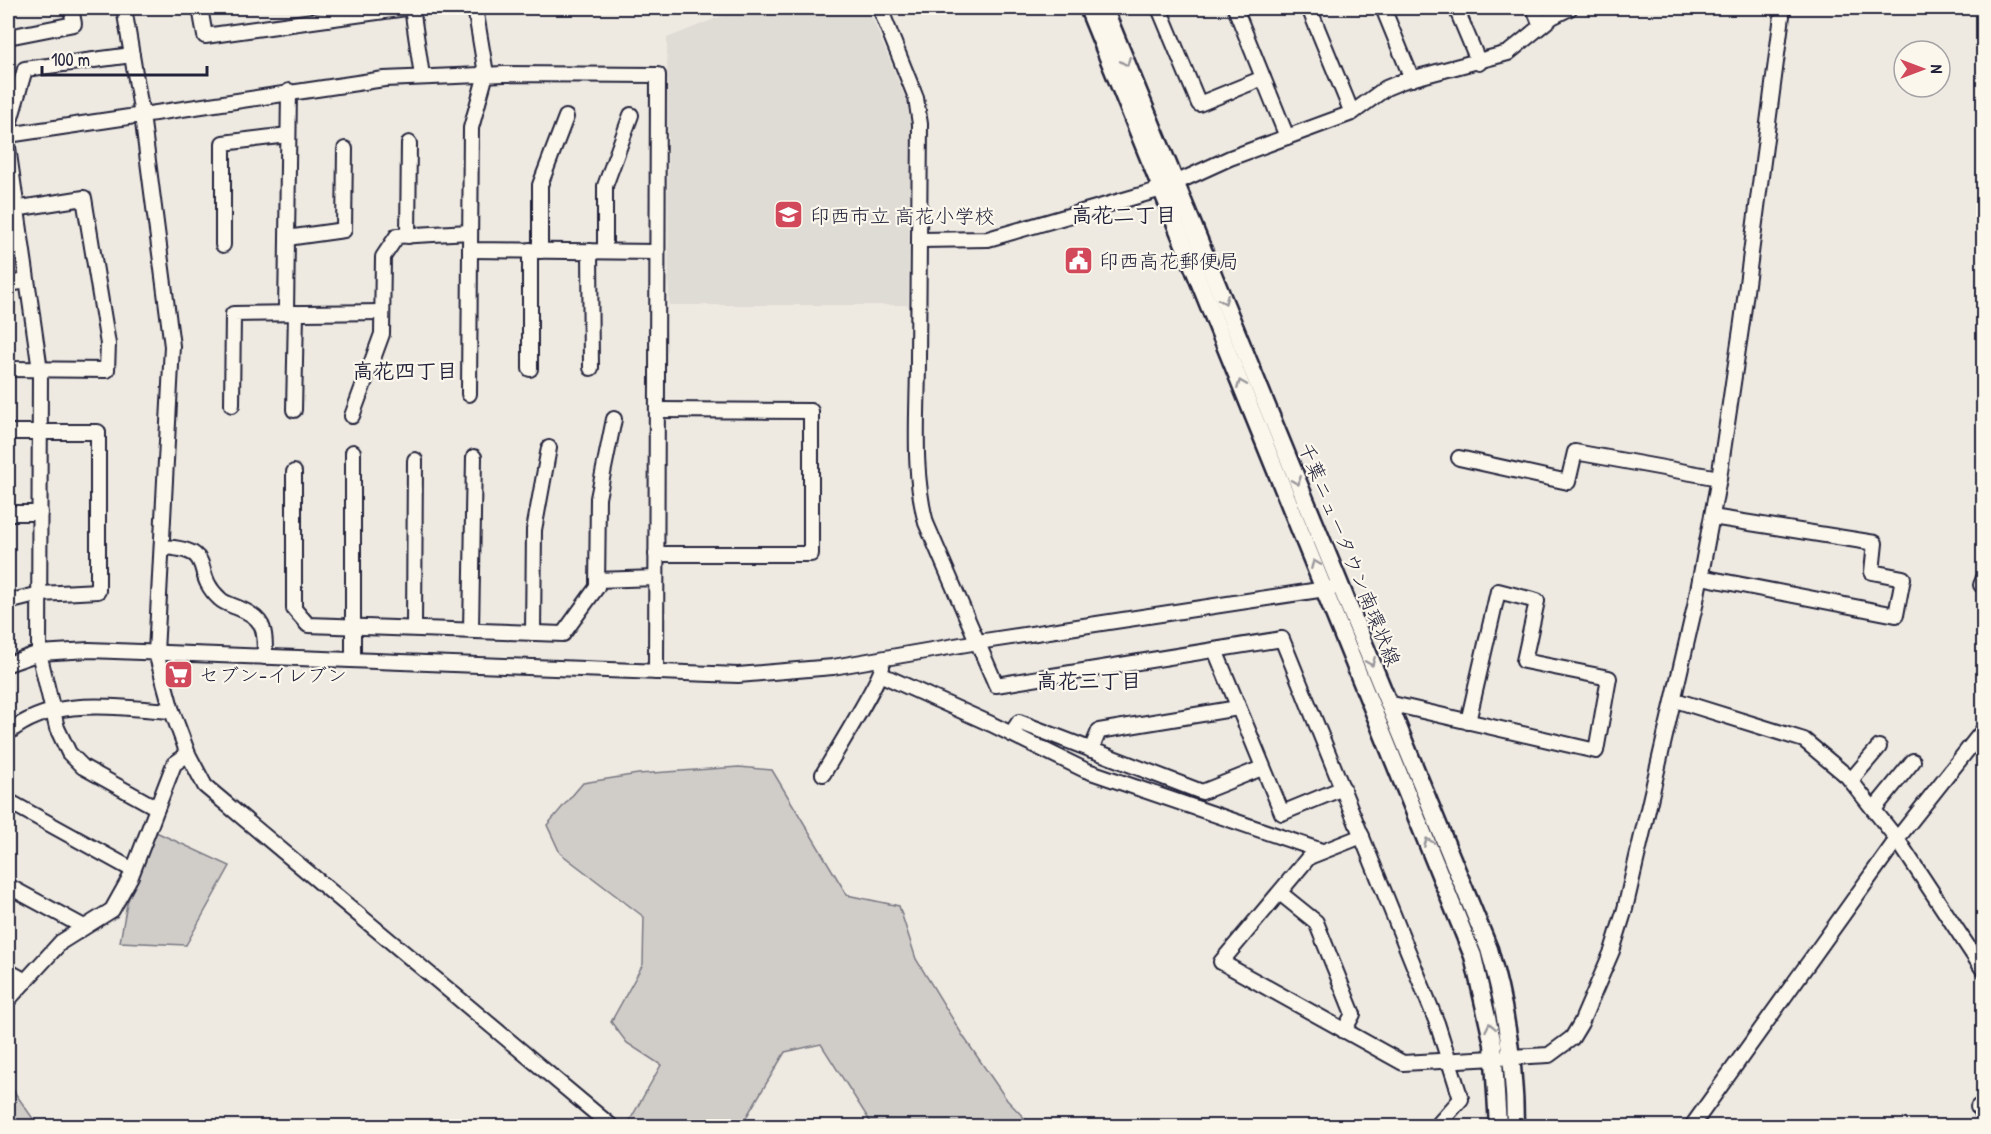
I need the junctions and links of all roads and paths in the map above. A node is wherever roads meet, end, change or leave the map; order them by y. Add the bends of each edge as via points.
1 (71, 8) edge
2 (124, 8) edge
3 (200, 8) edge
4 (406, 8) edge
5 (412, 8) edge
6 (475, 8) edge
7 (880, 8) edge
8 (1088, 8) edge
9 (1104, 8) edge
10 (1159, 8) edge
11 (1235, 8) edge
12 (1309, 8) edge
13 (1383, 8) edge
14 (1456, 8) edge
15 (1534, 8) edge
16 (1570, 8) edge
17 (1783, 8) edge
18 (1541, 26) junction
19 (8, 37) edge
20 (132, 55) junction
21 (1479, 63) junction
22 (486, 74) junction
23 (422, 76) junction
24 (1263, 78) junction
25 (1412, 79) junction
26 (289, 91) junction
27 (1352, 113) junction
28 (142, 115) junction
29 (631, 115) dead end
30 (566, 117) dead end
31 (8, 128) edge
32 (8, 135) edge
33 (288, 135) junction
34 (1287, 137) junction
35 (409, 143) dead end
36 (8, 147) edge
37 (345, 149) dead end
38 (1169, 187) junction
39 (12, 209) edge
40 (470, 232) junction
41 (408, 236) junction
42 (287, 238) junction
43 (920, 240) junction
44 (223, 245) dead end
45 (470, 249) junction
46 (535, 250) junction
47 (590, 251) junction
48 (605, 251) junction
49 (657, 252) junction
50 (27, 281) junction
51 (8, 284) edge
52 (382, 312) junction
53 (291, 313) junction
54 (591, 368) dead end
55 (8, 369) edge
56 (530, 369) dead end
57 (40, 370) junction
58 (469, 394) dead end
59 (232, 405) dead end
60 (294, 410) dead end
61 (657, 410) junction
62 (352, 416) dead end
63 (614, 419) dead end
64 (8, 432) edge
65 (40, 432) junction
66 (549, 448) dead end
67 (354, 452) dead end
68 (474, 457) dead end
69 (1459, 458) dead end
70 (415, 460) dead end
71 (294, 472) dead end
72 (1719, 478) junction
73 (8, 513) edge
74 (40, 513) junction
75 (1712, 517) junction
76 (162, 547) junction
77 (656, 554) junction
78 (1701, 577) junction
79 (656, 578) junction
80 (597, 580) junction
81 (1332, 588) junction
82 (40, 594) junction
83 (8, 602) edge
84 (354, 626) junction
85 (414, 628) junction
86 (471, 630) junction
87 (533, 633) junction
88 (978, 642) junction
89 (1215, 650) junction
90 (156, 652) junction
91 (39, 653) junction
92 (265, 657) junction
93 (883, 659) junction
94 (354, 660) junction
95 (8, 664) edge
96 (656, 672) junction
97 (882, 675) junction
98 (1675, 700) junction
99 (1388, 703) junction
100 (1238, 708) junction
101 (52, 709) junction
102 (172, 711) junction
103 (1468, 722) junction
104 (1983, 729) edge
105 (8, 733) edge
106 (1011, 734) junction
107 (1880, 747) dead end
108 (1091, 750) junction
109 (188, 754) junction
110 (1913, 761) dead end
111 (1262, 768) junction
112 (823, 774) dead end
113 (1851, 780) junction
114 (1343, 788) junction
115 (8, 801) edge
116 (157, 808) junction
117 (1874, 809) junction
118 (1362, 836) junction
119 (1897, 840) junction
120 (1322, 851) junction
121 (133, 870) junction
122 (8, 886) edge
123 (1280, 893) junction
124 (84, 927) junction
125 (8, 971) edge
126 (1983, 972) edge
127 (26, 981) junction
128 (8, 1000) edge
129 (1344, 1031) junction
130 (1512, 1059) junction
131 (1495, 1060) junction
132 (1448, 1061) junction
133 (611, 1126) edge
134 (1437, 1126) edge
135 (1498, 1126) edge
136 (1515, 1126) edge
137 (1692, 1126) edge

1 - 19 street via 74,24
2 - 20 street
3 - 4 street via 205,36
5 - 23 street
6 - 22 street
7 - 43 street via 916,98 920,124
8 - 38 main road, 千葉ニュータウン南環状線
9 -> 38 main road, 千葉ニュータウン南環状線
10 - 24 street via 1199,105
11 - 24 street
12 - 27 street
13 - 25 street
14 - 21 street
15 - 18 street
16 - 18 street
17 - 72 street
18 - 21 street via 1508,53
20 - 28 street
20 - 31 street via 25,69
21 - 25 street
22 - 23 street
22 - 40 street via 471,128
22 - 49 street via 658,75
23 - 26 street
24 - 34 street
25 - 27 street via 1386,88
26 - 28 street
26 - 33 street
27 - 34 street
28 - 32 street
28 - 76 street via 172,346
29 - 48 street via 605,186
30 - 46 street via 540,185
33 - 42 street
33 - 44 street via 223,143
34 - 38 street
35 - 41 street
36 - 39 street
37 - 42 street via 345,230
38 - 43 street via 988,239
38 - 81 main road, 千葉ニュータウン南環状線
39 - 50 street
39 - 57 street via 84,198 108,344 107,370
40 - 41 street
40 - 45 street
41 - 52 street via 397,236 383,257
42 - 53 street
43 - 88 street via 921,505
45 - 46 street
45 - 58 street
46 - 47 street
46 - 56 street
47 - 48 street
47 - 54 street
48 - 49 street
49 - 61 street
50 - 51 street
50 - 57 street
52 - 53 street
52 - 62 street via 382,334
53 - 59 street via 233,314
53 - 60 street
55 - 57 street
57 - 65 street
61 - 77 street
61 - 77 street via 811,411 811,554
63 - 80 street via 598,498
64 - 65 street
65 - 74 street
65 - 82 street via 98,432 98,591
66 - 87 street via 534,530
67 - 84 street
68 - 86 street
69 - 72 street via 1568,482 1575,452
70 - 85 street
71 - 84 street via 294,609 308,625
72 - 75 street
73 - 74 street
74 - 82 street
75 - 78 street
75 - 78 street via 1875,543 1872,572 1903,578 1896,615
76 - 90 street
76 - 92 street via 188,548 203,566 207,586 221,602 250,612 261,622
77 - 79 street
78 - 98 street
79 - 80 street
79 - 96 street
80 - 87 street via 597,587 563,634
81 - 88 street
81 -> 99 main road, 千葉ニュータウン南環状線
131 -> 81 main road, 千葉ニュータウン南環状線 via 1473,956
82 - 83 street
82 - 91 street
84 - 85 street
84 - 94 street
85 - 86 street
86 - 87 street
88 - 89 street via 996,685
88 - 93 street
89 - 100 street
89 - 114 street via 1282,639
90 - 91 street
90 - 92 street
90 - 102 street
91 - 95 street
91 - 101 street
92 - 94 street
93 - 96 street via 832,668 738,675
93 - 97 street
94 - 96 street
97 - 106 street
97 - 112 street
98 - 113 street via 1804,740
98 - 130 street via 1622,922 1581,1023 1572,1038 1549,1055
99 - 103 street
99 - 130 main road, 千葉ニュータウン南環状線 via 1489,949 1502,993
100 - 108 street via 1099,731
100 - 111 street
101 - 102 street
101 - 105 street via 36,714
101 - 116 street via 60,737 77,761
102 - 109 street
103 - 103 street via 1596,751 1610,678 1524,661 1537,600 1498,591
104 - 119 street
106 - 108 street via 1019,722
106 - 120 street via 1085,770
107 - 113 street
108 - 111 street via 1202,792
109 - 116 street via 174,764
109 - 133 street via 206,786
110 - 117 street
111 - 114 street via 1282,813
113 - 117 street
114 - 118 street
115 - 121 street
116 - 121 street
117 - 119 street
118 - 120 street
118 - 132 street via 1437,1023
119 - 126 street
119 - 137 street
120 - 123 street via 1309,857
121 - 124 street via 112,910
122 - 124 street
123 - 129 street via 1316,922 1353,1014
123 - 129 street via 1221,963
124 - 127 street via 61,942
125 - 127 street
127 - 128 street
129 - 132 street via 1403,1063
130 - 131 street
130 - 136 main road, 千葉ニュータウン南環状線
131 - 132 street
131 - 135 main road, 千葉ニュータウン南環状線
132 - 134 street via 1461,1099

